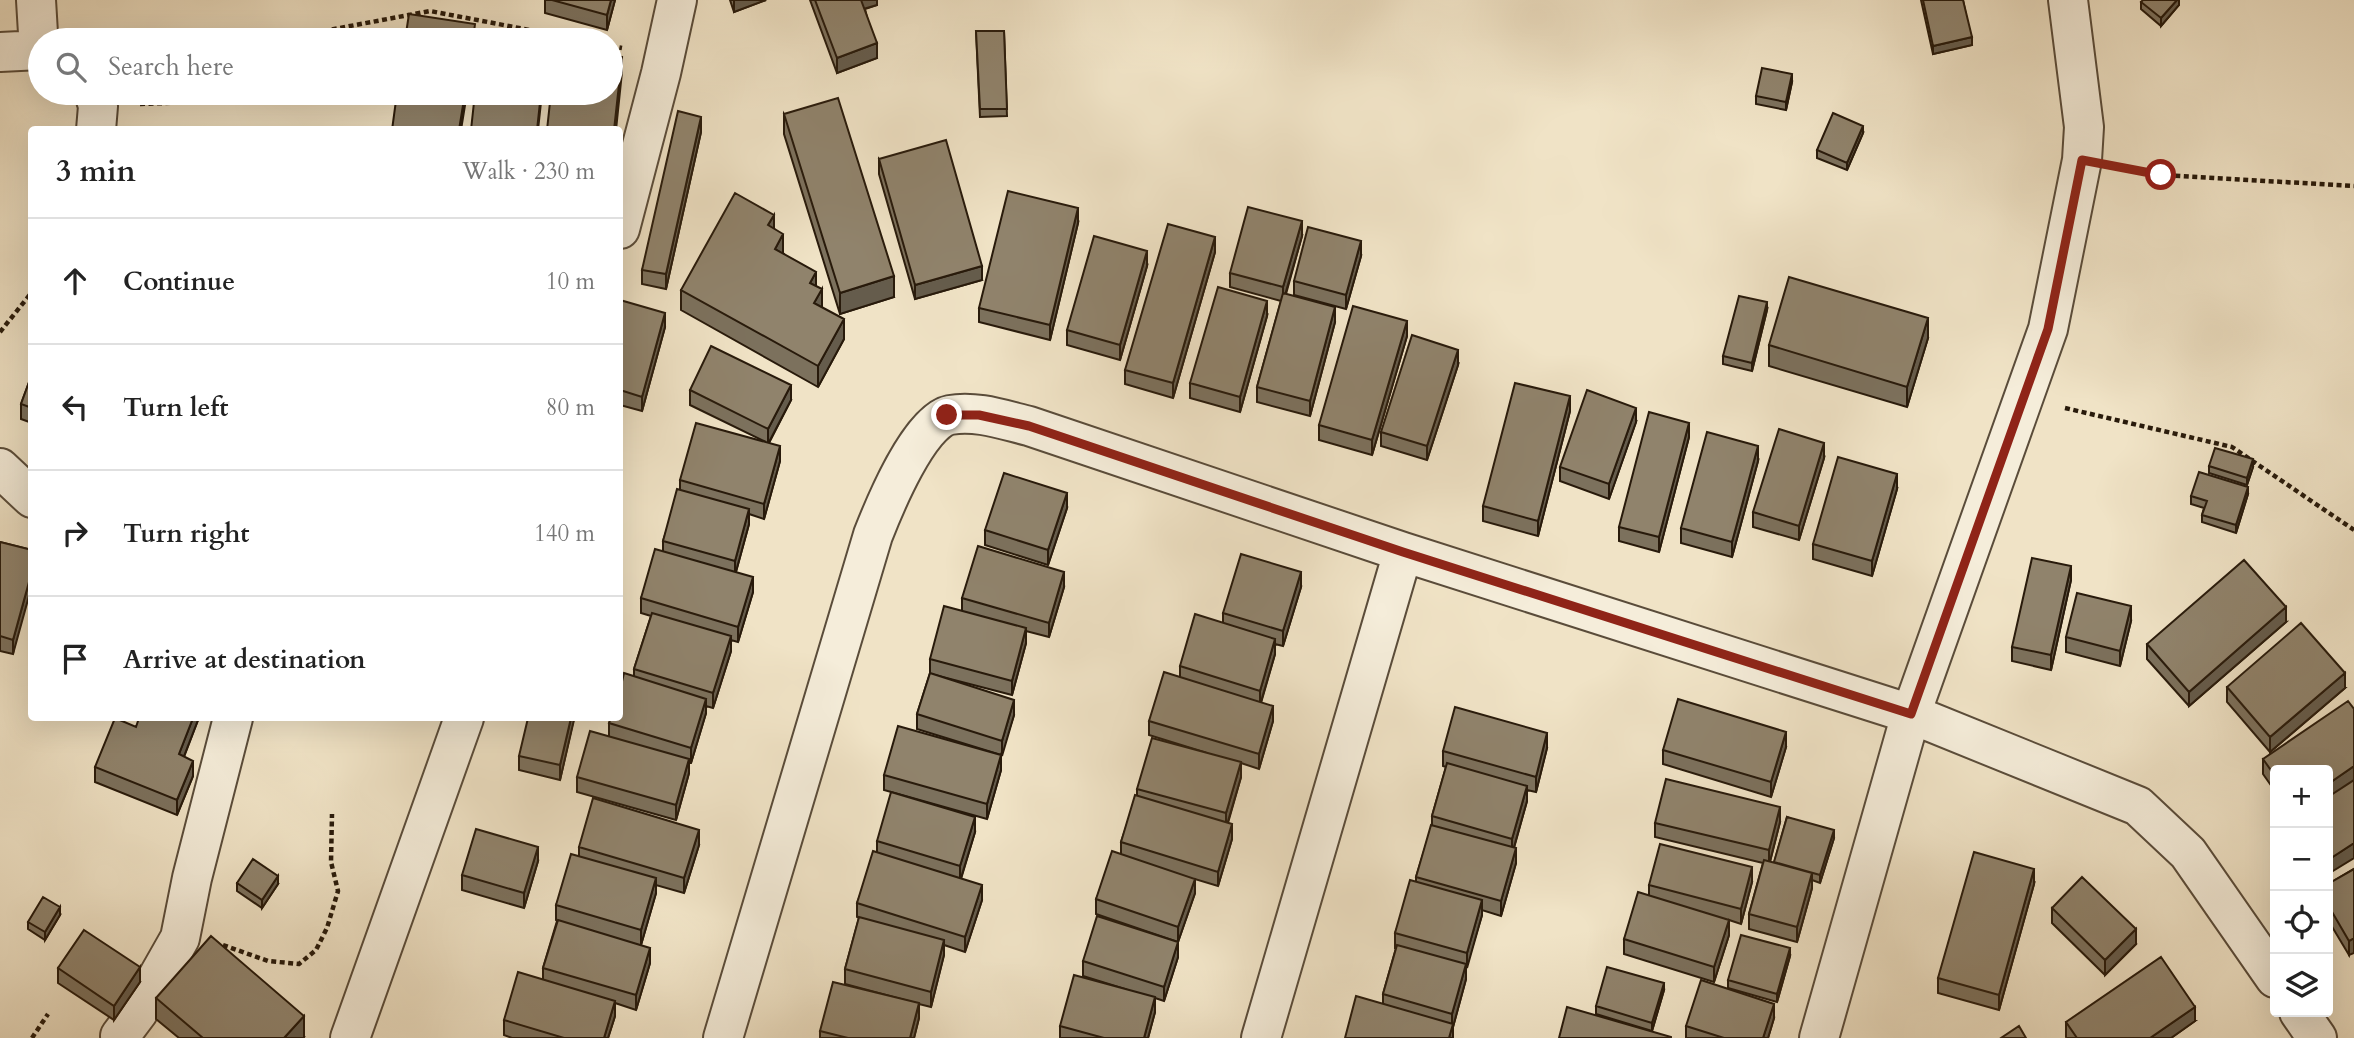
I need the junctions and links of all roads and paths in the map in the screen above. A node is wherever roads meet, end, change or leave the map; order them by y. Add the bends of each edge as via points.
1 (36, 0) edge
2 (677, 0) edge
3 (2068, 0) edge
4 (38, 28) edge
5 (340, 28) edge
6 (519, 28) edge
7 (28, 51) edge
8 (0, 52) edge
9 (152, 105) edge
10 (96, 109) edge
11 (2082, 160) junction
12 (2354, 186) edge
13 (623, 218) edge
14 (28, 297) edge
15 (0, 332) edge
16 (2023, 398) junction
17 (0, 468) edge
18 (28, 494) edge
19 (2354, 530) edge
20 (1403, 552) junction
21 (1911, 714) junction
22 (232, 721) edge
23 (463, 721) edge
24 (331, 814) dead end
25 (180, 938) junction
26 (2270, 971) edge
27 (48, 1014) dead end
28 (2302, 1017) edge
29 (120, 1036) dead end
30 (32, 1038) edge
31 (350, 1038) edge
32 (723, 1038) edge
33 (1261, 1038) edge
34 (1819, 1038) edge
35 (2317, 1038) edge

1 - 4 street
2 - 13 street
3 - 11 street via 2084,127
5 - 6 path via 430,11
7 - 8 street
9 - 10 path
11 - 12 path via 2161,175
11 - 16 street via 2048,329
14 - 15 path
16 - 19 path via 2232,447
16 - 21 street
17 - 18 street
20 - 21 street
20 - 32 street via 1029,426 979,415 947,415 909,455 873,535
20 - 33 street
21 - 26 street via 2138,806 2188,853
21 - 34 street
22 - 25 street
23 - 31 street
24 - 25 path via 331,862 338,891 316,950 299,964 268,961 230,946
25 - 29 street
27 - 30 path
28 - 35 street

